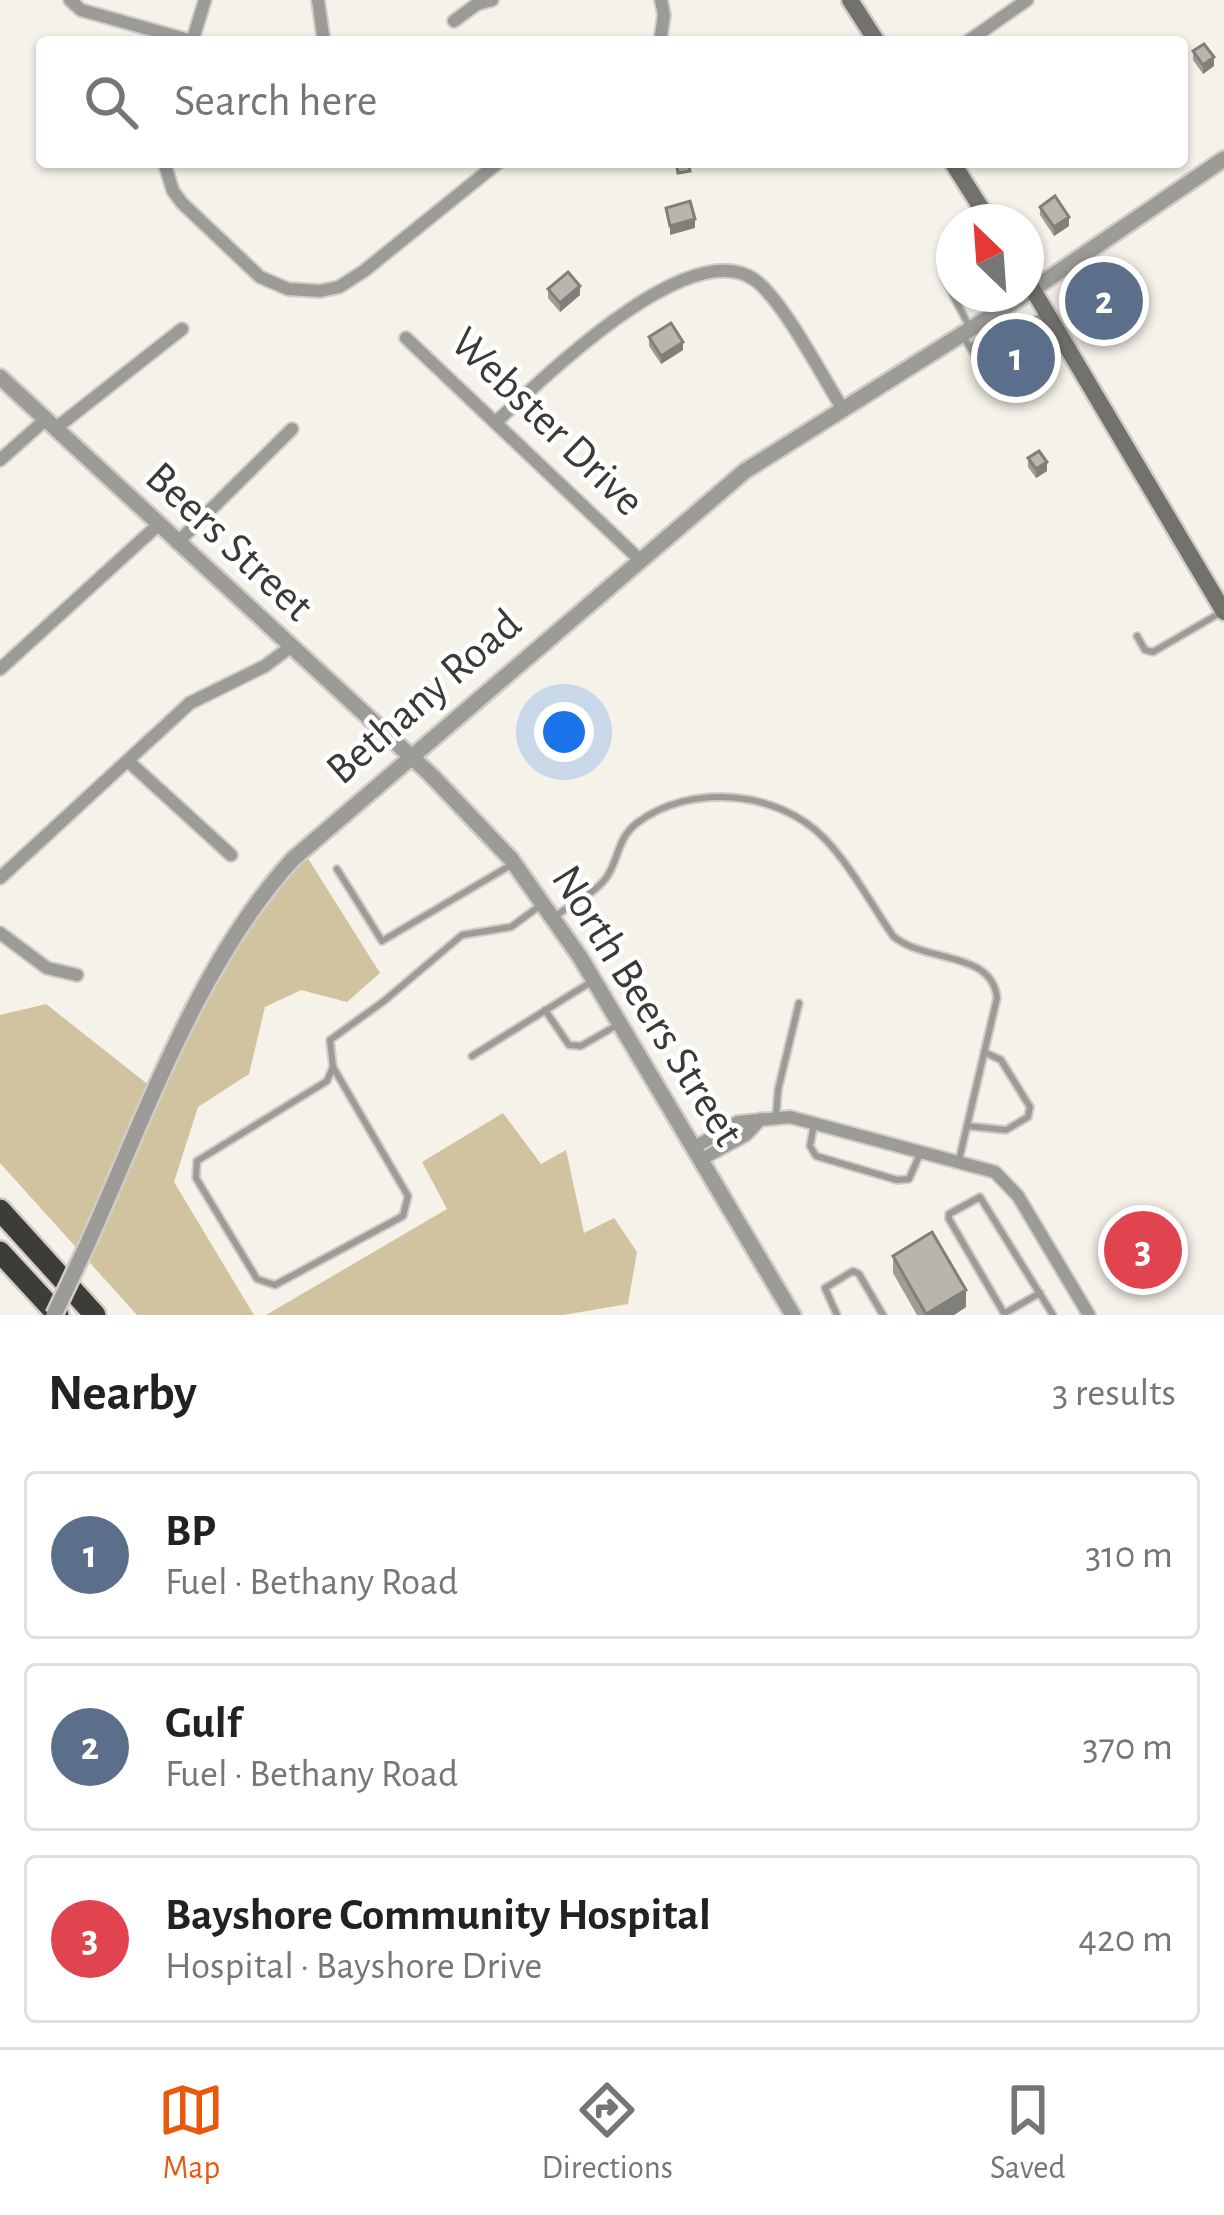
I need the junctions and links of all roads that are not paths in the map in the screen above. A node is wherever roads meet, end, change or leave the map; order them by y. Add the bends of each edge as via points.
1 (70, 0) edge
2 (205, 0) edge
3 (318, 0) edge
4 (492, 0) edge
5 (661, 0) edge
6 (850, 0) edge
7 (1027, 0) edge
8 (454, 21) dead end
9 (174, 36) edge
10 (194, 36) edge
11 (323, 36) edge
12 (661, 36) edge
13 (873, 36) edge
14 (976, 36) edge
15 (1224, 159) edge
16 (166, 168) edge
17 (491, 168) edge
18 (956, 168) edge
19 (979, 204) edge
20 (1044, 278) edge
21 (1044, 309) edge
22 (957, 312) edge
23 (1009, 312) edge
24 (1047, 313) junction
25 (1007, 315) junction
26 (182, 329) dead end
27 (1059, 332) junction
28 (1019, 333) junction
29 (967, 337) junction
30 (406, 338) dead end
31 (0, 377) edge
32 (842, 409) junction
33 (496, 422) junction
34 (51, 424) junction
35 (292, 429) dead end
36 (0, 460) edge
37 (158, 525) junction
38 (177, 543) junction
39 (639, 559) junction
40 (1224, 611) edge
41 (1137, 636) dead end
42 (289, 648) junction
43 (0, 669) edge
44 (410, 759) junction
45 (128, 761) junction
46 (231, 855) dead end
47 (514, 862) junction
48 (337, 869) dead end
49 (0, 878) edge
50 (549, 910) junction
51 (0, 933) edge
52 (76, 975) dead end
53 (594, 980) junction
54 (799, 1003) dead end
55 (545, 1010) junction
56 (620, 1023) junction
57 (984, 1052) junction
58 (472, 1056) dead end
59 (333, 1067) junction
60 (769, 1118) junction
61 (814, 1124) junction
62 (967, 1126) junction
63 (921, 1150) junction
64 (698, 1153) junction
65 (959, 1160) junction
66 (0, 1210) edge
67 (0, 1252) edge
68 (1040, 1293) junction
69 (56, 1315) edge
70 (95, 1315) edge
71 (793, 1315) edge
72 (837, 1315) edge
73 (883, 1315) edge
74 (1004, 1315) edge
75 (1053, 1315) edge
76 (1089, 1315) edge

1 - 9 street
2 - 10 street
3 - 11 street
4 - 8 street
5 - 12 street
6 - 13 main road
7 - 14 street
15 - 20 street, Bethany Road
16 - 17 street via 182,203 250,269 305,292 351,280
18 - 19 main road
21 - 24 main road
22 - 29 lane
23 - 25 street, Bethany Road
24 - 27 main road
24 - 28 lane
25 - 28 lane
25 - 29 street, Bethany Road
26 - 34 street
27 - 28 lane via 1030,349
27 - 40 main road
28 - 29 lane via 980,362
29 - 32 street, Bethany Road
30 - 33 street, Webster Drive
31 - 34 street, Beers Street
32 - 33 street via 765,289 735,271 710,270 632,308
32 - 39 street, Bethany Road via 745,471
33 - 39 street, Webster Drive
34 - 36 street
34 - 37 street, Beers Street
35 - 38 street
37 - 38 street, Beers Street
37 - 43 street
38 - 42 street, Beers Street
39 - 44 street, Bethany Road
40 - 41 lane via 1154,652
42 - 44 street, Beers Street
42 - 45 street via 200,696
44 - 47 street, North Beers Street
44 - 69 street, Bethany Road, bridge via 293,859 238,926
45 - 46 street
45 - 49 street
47 - 48 lane via 382,941
47 - 50 street, North Beers Street
50 - 53 street, North Beers Street
50 - 57 lane via 601,884 620,840 637,823 708,796 749,799 803,821 828,842 904,946 990,975 997,998
50 - 59 lane via 462,935 436,953 330,1040
51 - 52 street via 47,968
53 - 55 lane
53 - 56 street, North Beers Street
54 - 60 lane
55 - 56 lane via 569,1046
55 - 58 lane
56 - 64 street, North Beers Street
57 - 62 lane
57 - 62 lane via 1001,1060 1030,1107 1028,1117 1006,1130
59 - 59 lane via 327,1081 197,1161 196,1178 257,1280 275,1285 403,1216 409,1196
60 - 61 street
60 - 64 street via 738,1122
61 - 63 street
61 - 63 lane via 816,1156 897,1180 916,1171
62 - 65 lane
63 - 65 street
64 - 71 street, North Beers Street
65 - 76 street via 1011,1185
66 - 70 highway
67 - 69 highway
68 - 74 lane
68 - 74 lane via 985,1199 950,1214
68 - 75 lane
72 - 73 lane via 825,1288 853,1271

